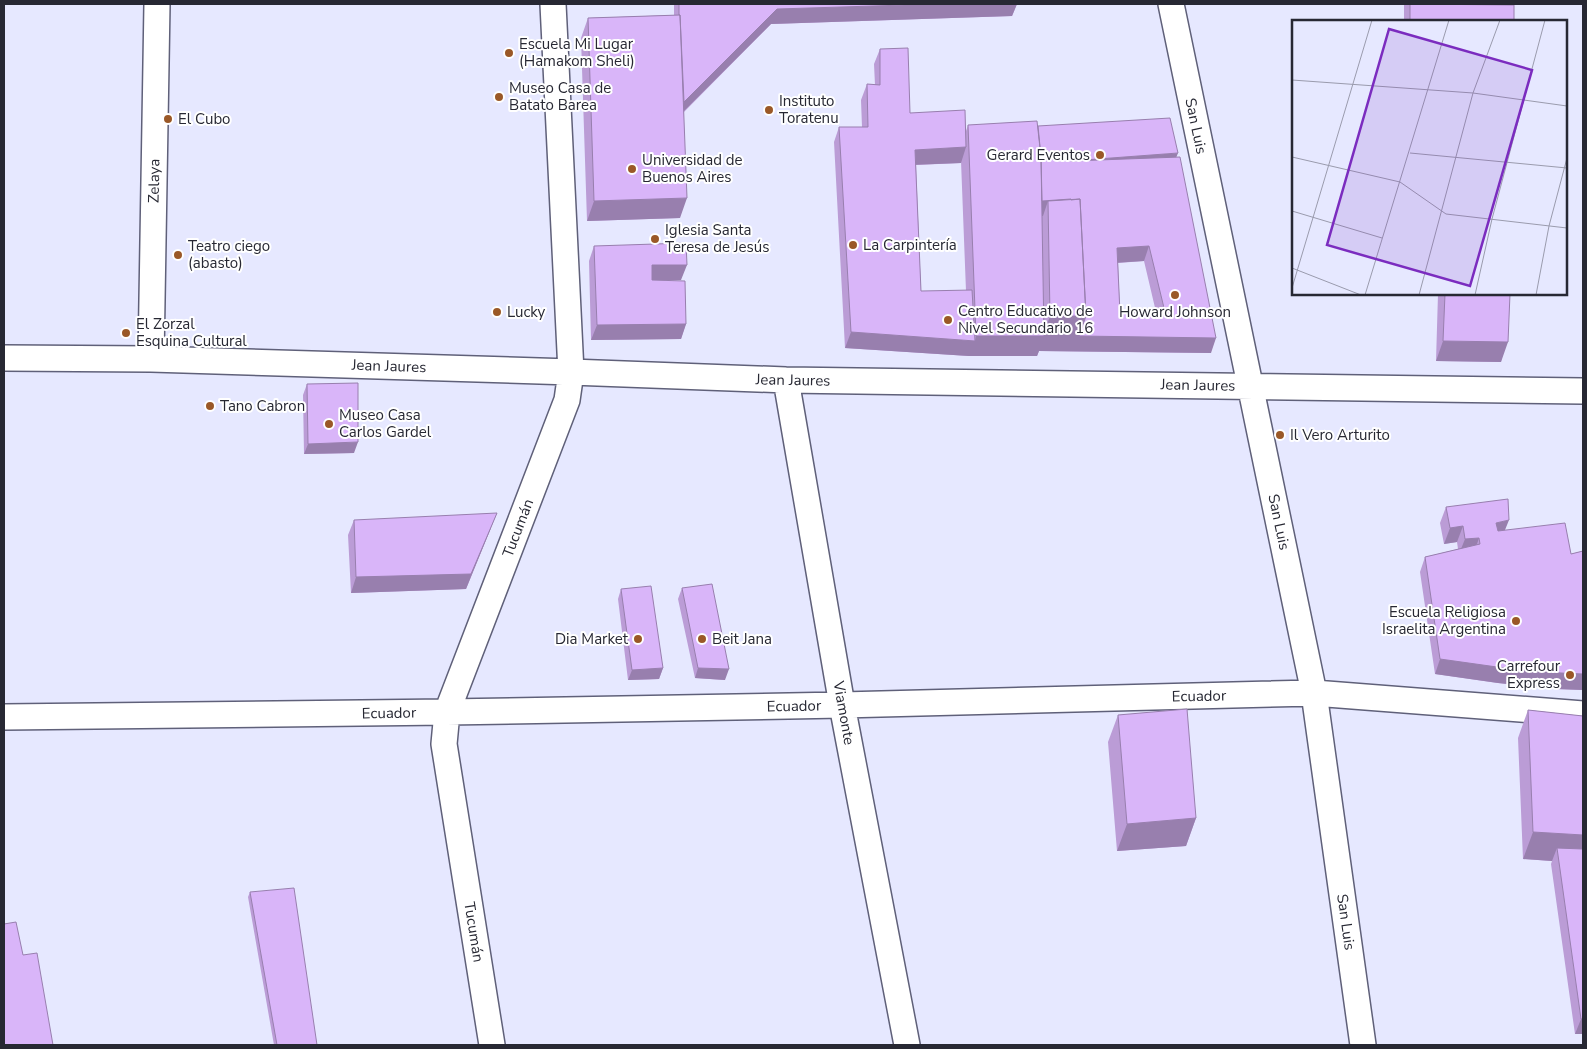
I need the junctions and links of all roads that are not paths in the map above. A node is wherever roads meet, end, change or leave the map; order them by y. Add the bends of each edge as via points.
1 (157, 4) edge
2 (553, 4) edge
3 (1171, 4) edge
4 (4, 358) edge
5 (151, 359) junction
6 (571, 372) junction
7 (786, 380) junction
8 (1250, 386) junction
9 (1583, 391) edge
10 (1314, 693) junction
11 (842, 705) junction
12 (447, 712) junction
13 (1583, 714) edge
14 (4, 717) edge
15 (492, 1045) edge
16 (907, 1045) edge
17 (1363, 1045) edge

1 - 5 street, Zelaya
2 - 6 street, Tucumán
3 - 8 street, San Luis
4 - 5 street, Jean Jaures
5 - 6 street, Jean Jaures
6 - 7 street, Jean Jaures
6 - 12 street, Tucumán via 567,400
7 - 8 street, Jean Jaures
7 - 11 street, Viamonte
8 - 9 street, Jean Jaures
8 - 10 street, San Luis
10 - 11 street, Ecuador
10 - 13 street, Ecuador
10 - 17 street, San Luis
11 - 12 street, Ecuador
11 - 16 street, Viamonte
12 - 14 street, Ecuador
12 - 15 street, Tucumán via 444,744

